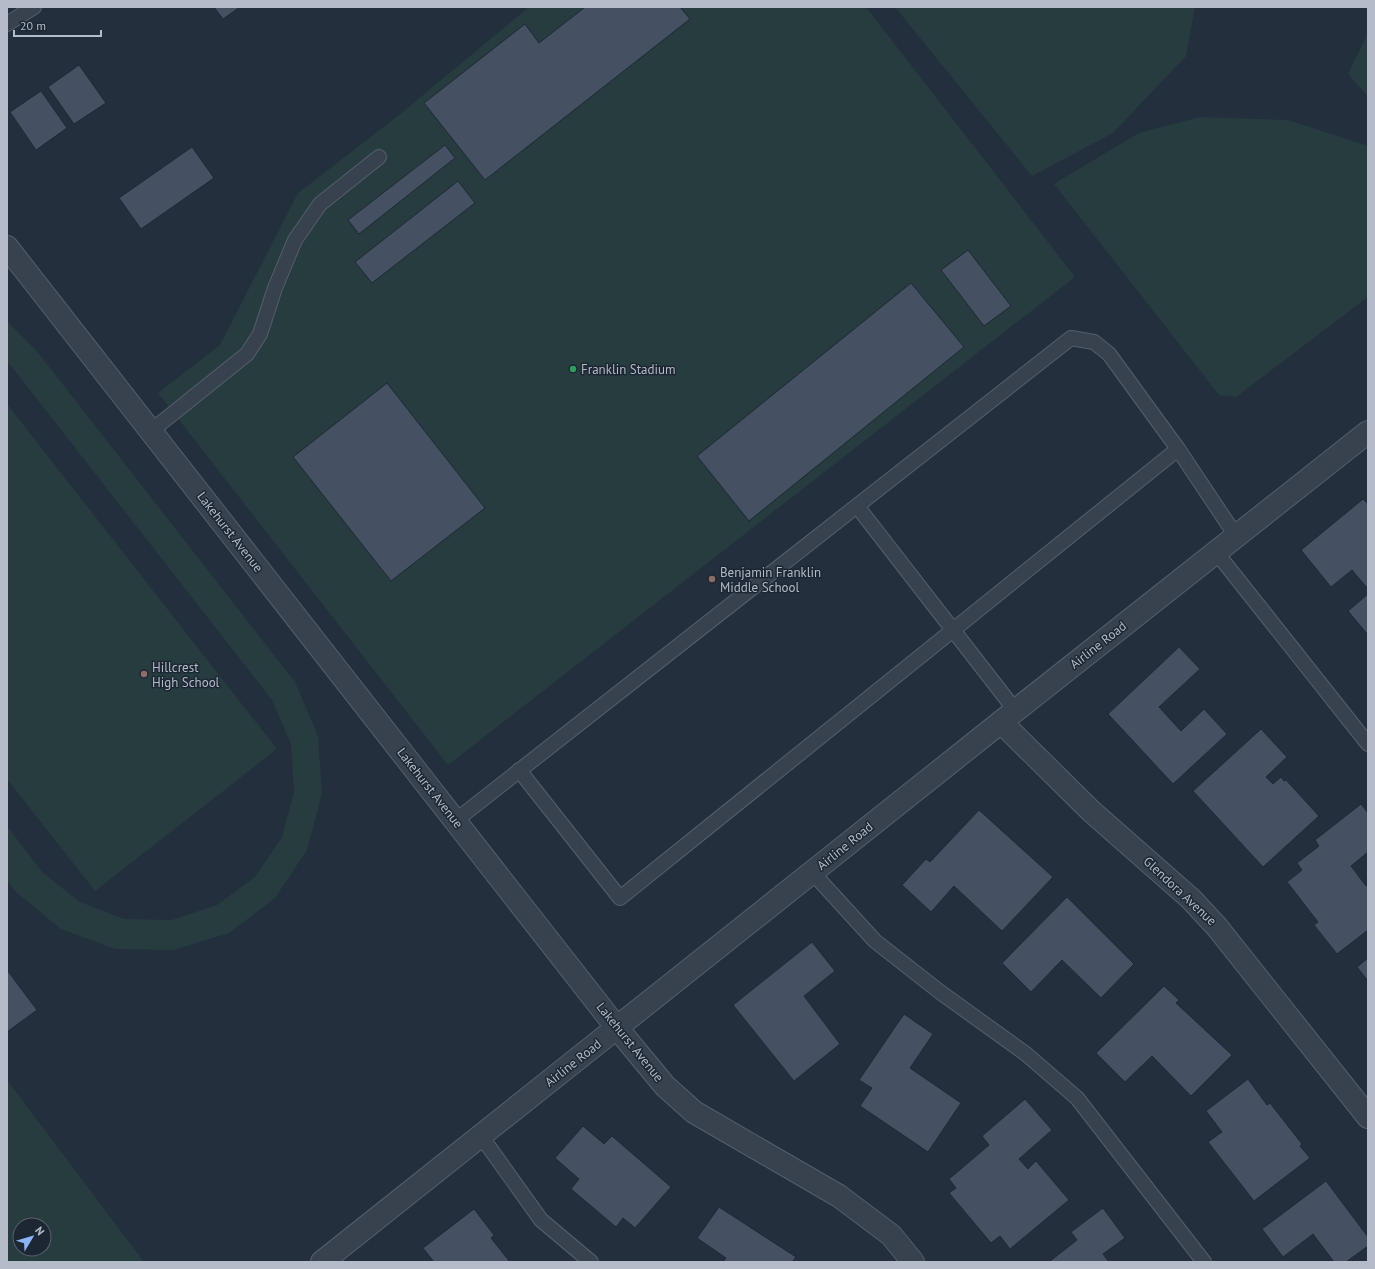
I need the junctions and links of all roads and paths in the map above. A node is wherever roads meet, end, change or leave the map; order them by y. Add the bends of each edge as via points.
1 (34, 7) edge
2 (7, 24) edge
3 (379, 157) dead end
4 (7, 247) edge
5 (151, 431) junction
6 (1368, 432) edge
7 (1178, 449) junction
8 (857, 506) junction
9 (1236, 536) junction
10 (1216, 552) junction
11 (952, 631) junction
12 (1008, 716) junction
13 (1368, 744) edge
14 (519, 770) junction
15 (455, 820) junction
16 (812, 872) junction
17 (617, 1028) junction
18 (1368, 1117) edge
19 (481, 1136) junction
20 (322, 1262) edge
21 (591, 1262) edge
22 (913, 1262) edge
23 (1204, 1262) edge

1 - 2 lane
3 - 5 lane via 320,204 295,240 260,334 247,354
4 - 5 street, Lakehurst Avenue
5 - 15 street, Lakehurst Avenue
6 - 9 street, Airline Road
7 - 8 lane via 1109,354 1094,342 1071,338
7 - 9 lane
7 - 11 lane
8 - 11 lane
8 - 14 lane
9 - 10 street, Airline Road
10 - 12 street, Airline Road
10 - 13 lane
11 - 12 lane
11 - 14 lane via 620,898
12 - 16 street, Airline Road
12 - 18 street, Glendora Avenue via 1091,811 1192,899
14 - 15 lane
15 - 17 street, Lakehurst Avenue
16 - 17 street, Airline Road
16 - 23 lane via 876,941 940,992 1026,1054 1077,1098
17 - 19 street, Airline Road
17 - 22 street, Lakehurst Avenue via 665,1086 694,1112 839,1196 891,1235
19 - 20 street, Airline Road
19 - 21 lane via 541,1220

